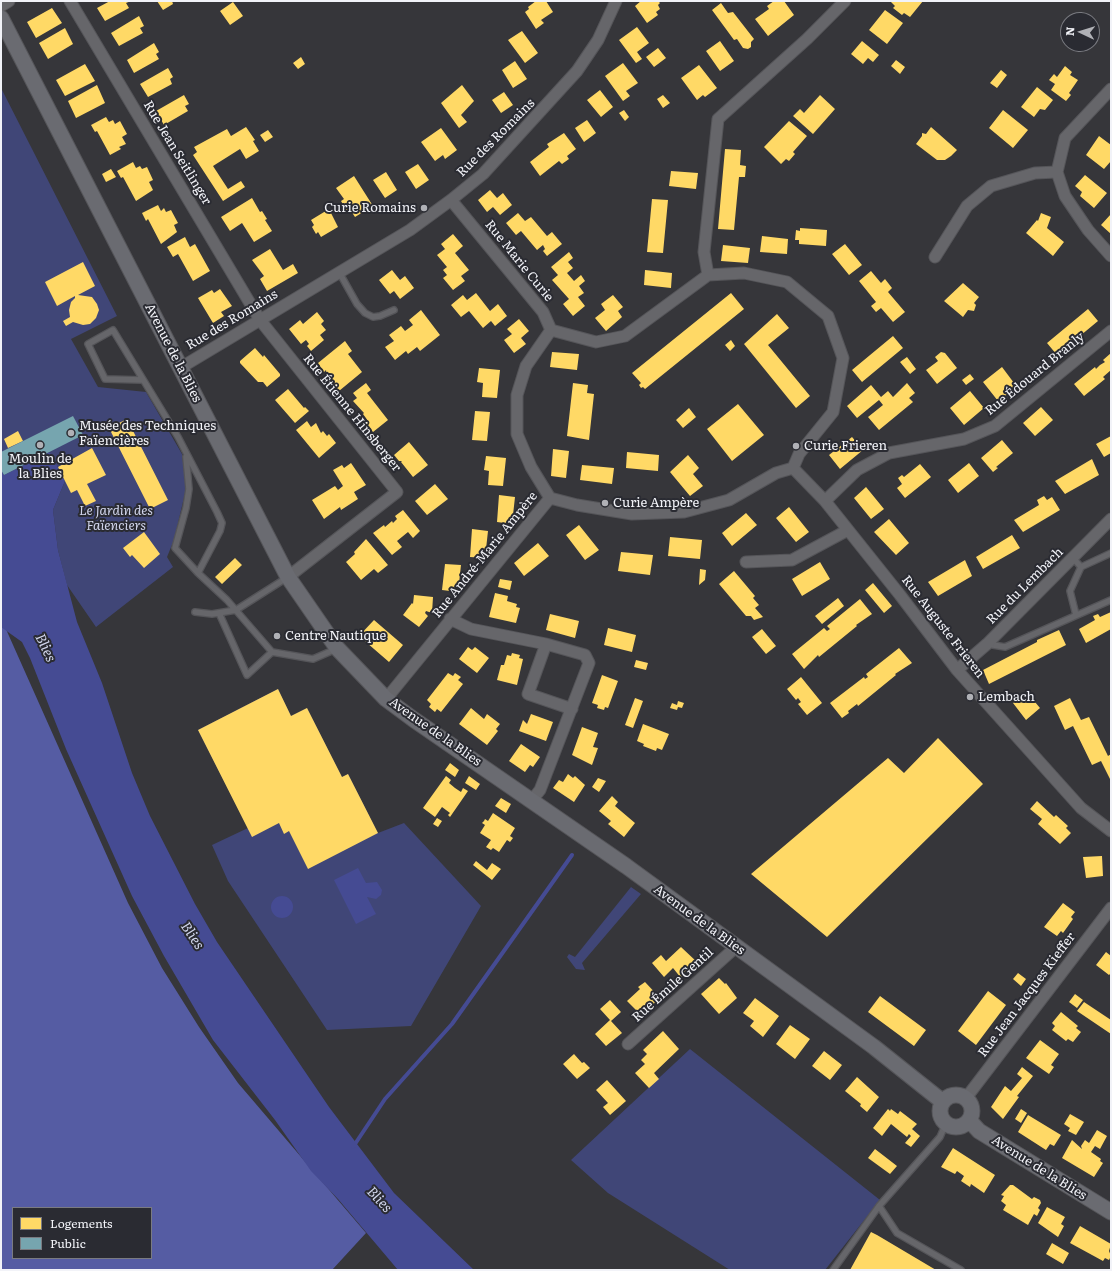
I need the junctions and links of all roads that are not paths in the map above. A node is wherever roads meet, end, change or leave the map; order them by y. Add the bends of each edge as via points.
1 (9, 1) edge
2 (70, 1) edge
3 (616, 1) edge
4 (845, 1) edge
5 (1, 6) edge
6 (1, 18) edge
7 (1111, 89) edge
8 (1057, 172) junction
9 (451, 200) junction
10 (1111, 256) edge
11 (935, 257) dead end
12 (338, 271) junction
13 (708, 275) junction
14 (394, 310) dead end
15 (260, 320) junction
16 (551, 330) junction
17 (1111, 331) edge
18 (180, 368) junction
19 (142, 380) junction
20 (186, 453) junction
21 (792, 468) junction
22 (550, 498) junction
23 (825, 501) junction
24 (1111, 519) edge
25 (848, 530) junction
26 (1111, 553) edge
27 (1073, 558) junction
28 (746, 562) dead end
29 (1081, 567) junction
30 (198, 573) junction
31 (288, 577) junction
32 (1111, 600) edge
33 (236, 610) junction
34 (195, 612) dead end
35 (219, 613) junction
36 (1076, 615) junction
37 (450, 619) junction
38 (546, 644) junction
39 (987, 644) junction
40 (337, 648) junction
41 (272, 652) junction
42 (957, 670) junction
43 (386, 699) junction
44 (572, 709) junction
45 (532, 800) junction
46 (1111, 831) edge
47 (1111, 908) edge
48 (736, 947) junction
49 (628, 1044) dead end
50 (966, 1098) junction
51 (943, 1102) junction
52 (969, 1120) junction
53 (946, 1123) junction
54 (879, 1206) junction
55 (1111, 1212) edge
56 (833, 1270) edge
57 (962, 1270) edge

1 - 5 street
2 - 15 street, Rue Jean Seitlinger
3 - 9 street, Rue des Romains via 598,40 577,71 484,174
4 - 13 street via 718,119 704,252
6 - 18 main road, Avenue de la Blies
7 - 8 street via 1065,138
8 - 10 street via 1065,196 1088,230
8 - 11 street via 1035,173 991,186 967,206
9 - 12 street, Rue des Romains via 410,230
9 - 16 street, Rue Marie Curie via 543,312
12 - 14 lane via 365,313 373,317
12 - 15 street, Rue des Romains
13 - 16 street via 625,336 596,342
13 - 21 street via 744,273 787,282 828,316 843,358 833,412 799,454
15 - 18 street, Rue des Romains
15 - 31 street, Rue Étienne Hinsberger via 397,492
16 - 22 street, Rue André-Marie Ampère via 526,366 517,395 517,434 531,466
17 - 23 street, Rue Édouard Branly via 995,426 964,439 889,453 857,470
18 - 31 main road, Avenue de la Blies
19 - 19 lane via 113,330 88,344 105,379
19 - 20 lane
20 - 30 lane via 189,489 175,548
20 - 30 lane via 222,523
21 - 22 street via 776,473 729,500 684,512 632,514
21 - 23 street, Rue Auguste Frieren
22 - 37 street, Rue André-Marie Ampère
23 - 25 street, Rue Auguste Frieren
24 - 27 street, Rue du Lembach
25 - 28 street via 792,560
25 - 42 street, Rue Auguste Frieren
26 - 29 lane
27 - 29 lane
27 - 39 street, Rue du Lembach
29 - 36 lane via 1070,591
30 - 33 lane
31 - 33 lane
31 - 40 main road, Avenue de la Blies
32 - 36 lane
33 - 35 lane
33 - 41 lane
34 - 35 lane
35 - 41 lane via 247,675
36 - 39 lane via 1005,647
37 - 38 street via 471,629
37 - 43 street, Rue André-Marie Ampère
38 - 44 street via 585,655 589,663
38 - 44 street via 528,694
39 - 42 street, Rue du Lembach
40 - 41 lane via 313,659
40 - 43 main road, Avenue de la Blies
42 - 46 street, Rue Auguste Frieren via 1081,808
43 - 45 main road, Avenue de la Blies
44 - 45 street via 540,790
45 - 48 main road, Avenue de la Blies
47 - 50 street, Rue Jean Jacques Kieffer
48 - 49 street, Rue Émile Gentil
48 - 51 main road, Avenue de la Blies via 874,1047
50 - 51 main road via 957,1094
50 - 52 main road via 972,1111
51 - 53 main road via 940,1106 941,1116
52 - 53 main road via 956,1127
52 - 55 main road, Avenue de la Blies via 980,1130
53 - 54 lane via 940,1137
54 - 56 lane
54 - 57 lane via 896,1233

